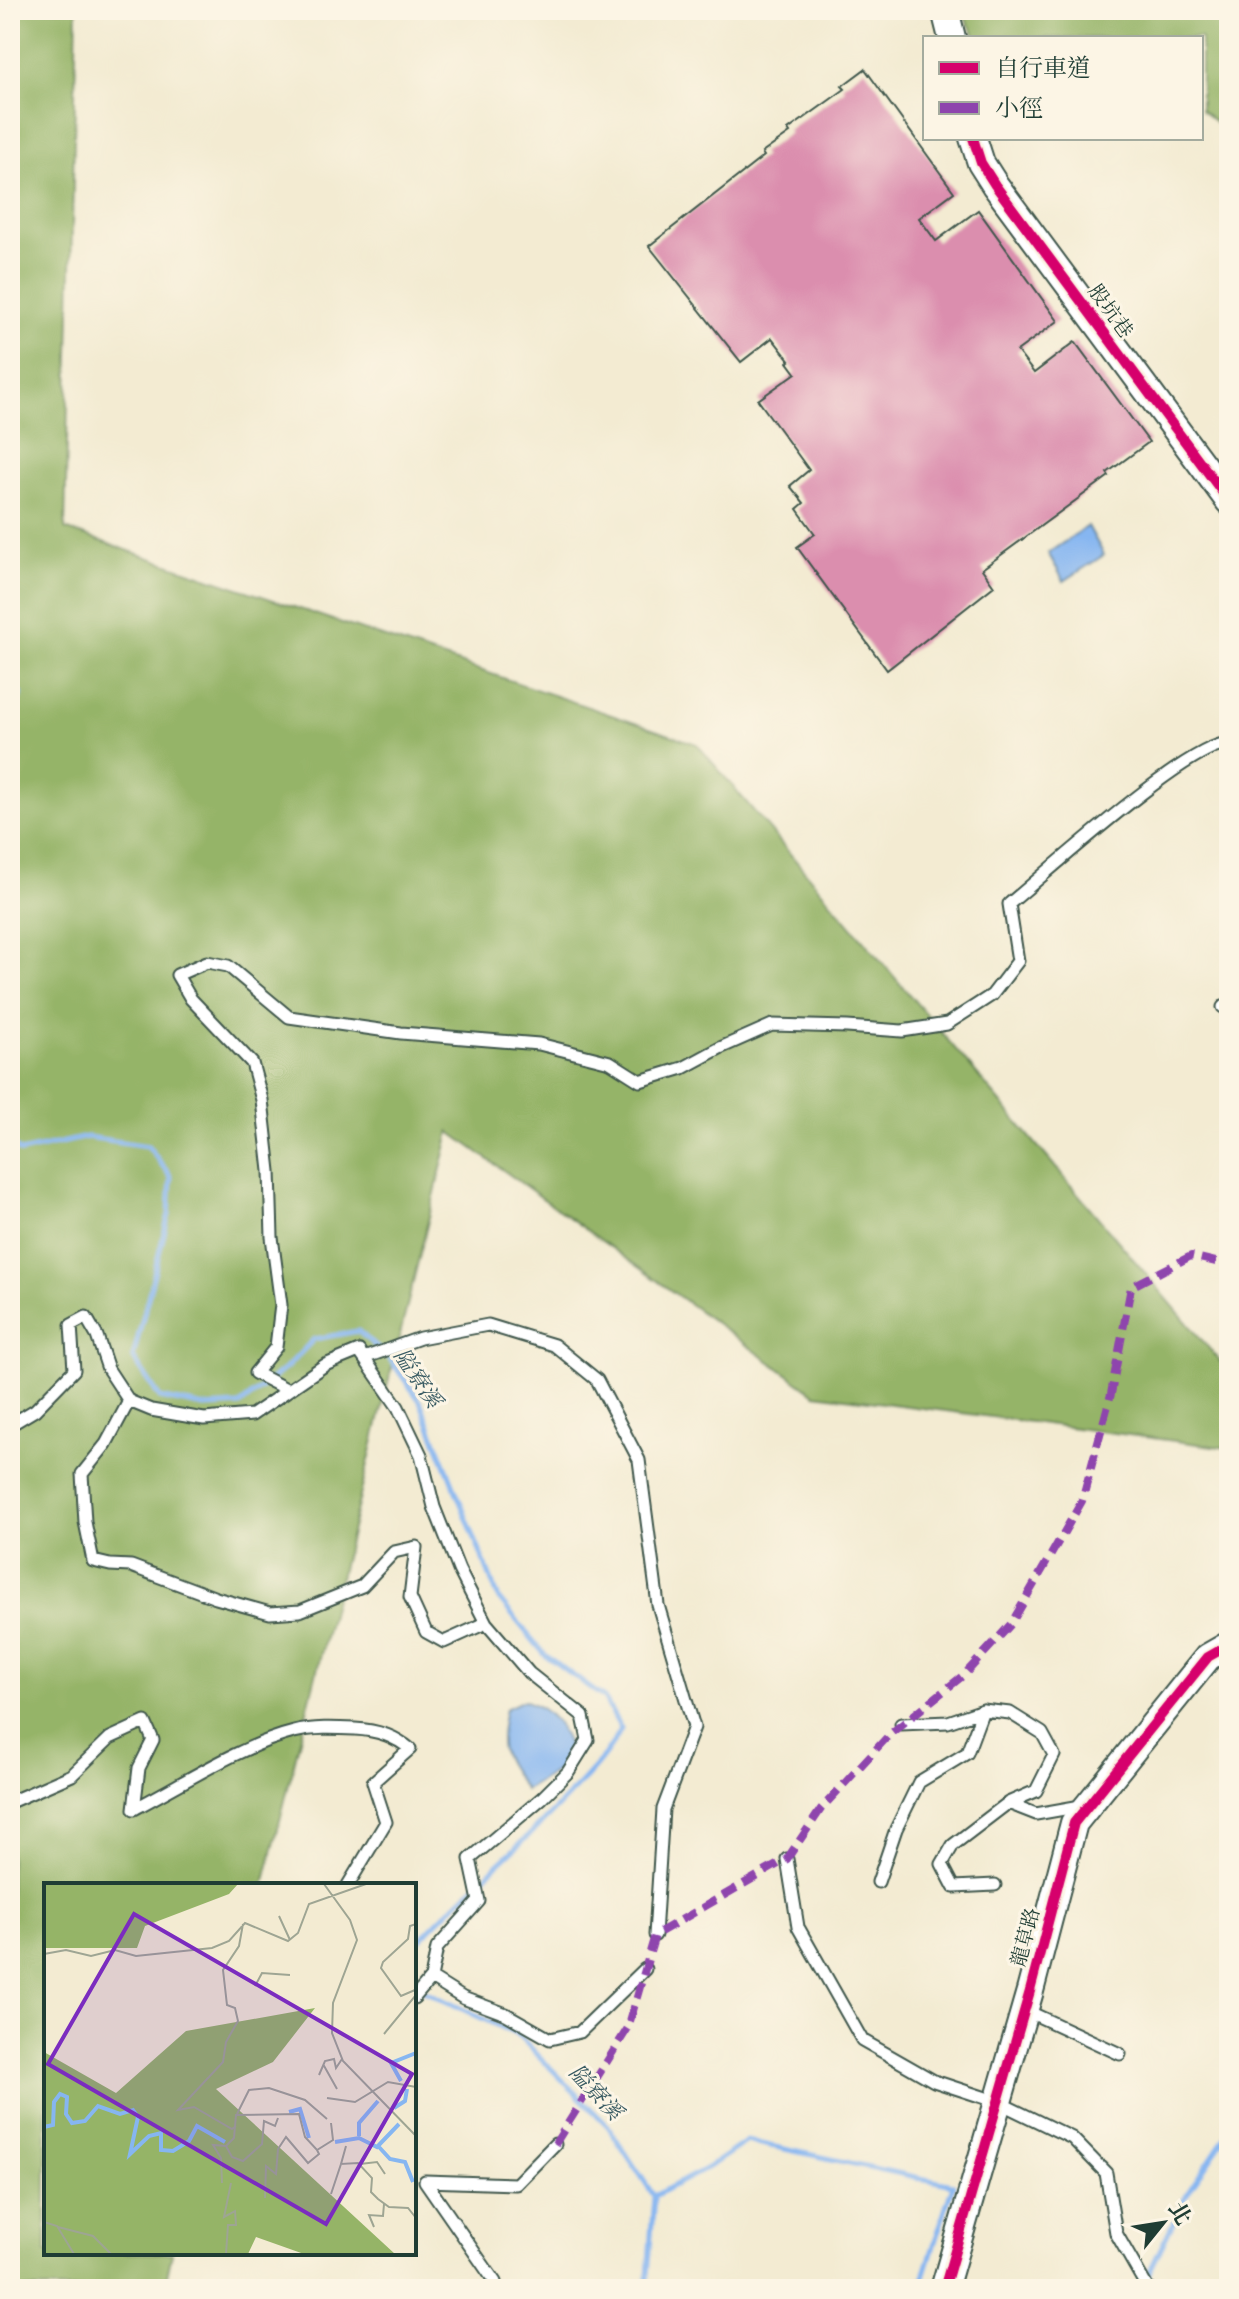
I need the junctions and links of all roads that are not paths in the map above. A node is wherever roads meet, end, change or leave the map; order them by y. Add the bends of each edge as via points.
1 (945, 10) edge
2 (952, 36) edge
3 (974, 140) edge
4 (1229, 501) edge
5 (1229, 743) edge
6 (365, 1358) junction
7 (288, 1390) junction
8 (129, 1401) junction
9 (10, 1425) edge
10 (486, 1623) junction
11 (1229, 1645) edge
12 (983, 1710) junction
13 (901, 1724) dead end
14 (10, 1802) edge
15 (1008, 1803) junction
16 (1081, 1814) junction
17 (787, 1859) dead end
18 (878, 1882) dead end
19 (349, 1883) edge
20 (995, 1885) dead end
21 (655, 1935) dead end
22 (645, 1969) dead end
23 (430, 1978) junction
24 (416, 1996) edge
25 (1025, 2010) junction
26 (1120, 2054) dead end
27 (998, 2102) junction
28 (555, 2144) dead end
29 (420, 2182) edge
30 (494, 2289) edge
31 (944, 2289) edge
32 (1148, 2289) edge

1 - 2 street
3 - 4 street, 股坑巷 via 995,185
5 - 7 lane via 1173,769 1009,904 1018,961 992,995 947,1024 902,1031 772,1025 683,1068 640,1081 610,1062 539,1044 289,1017 228,966 207,962 177,975 191,999 252,1063 262,1100 281,1305 276,1347 255,1373
6 - 7 lane via 359,1351 325,1365
6 - 10 lane via 398,1407 421,1455 434,1507
6 - 21 lane via 420,1338 488,1325 554,1345 597,1380 639,1460 658,1605 694,1727 663,1809
7 - 8 lane via 252,1415 204,1419
8 - 9 lane via 108,1369 86,1317 71,1325 74,1370 35,1410
8 - 10 lane via 82,1474 93,1561 131,1566 270,1613 300,1611 362,1586 394,1552 416,1547 410,1597 426,1632 444,1642
10 - 23 lane via 529,1673 583,1716 588,1740 568,1772 470,1859 479,1901 437,1948
11 - 16 street, 龍草路 via 1208,1657
12 - 13 lane via 948,1722
12 - 15 lane via 1010,1713 1042,1733 1054,1755 1036,1791
12 - 18 lane via 967,1753 919,1782
14 - 19 lane via 72,1775 110,1738 145,1722 153,1740 139,1768 134,1809 294,1731 366,1730 397,1738 410,1749 373,1782 386,1822
15 - 16 lane via 1036,1814
15 - 20 lane via 953,1845 942,1864 954,1887
16 - 25 street, 龍草路
17 - 27 lane via 798,1927 862,2040 934,2081
22 - 23 lane via 580,2032 550,2039
23 - 24 lane
25 - 26 lane
25 - 27 street, 龍草路
27 - 31 street, 龍草路
27 - 32 lane via 1072,2138 1106,2173 1116,2233
28 - 29 lane via 516,2184
29 - 30 lane via 495,2282

